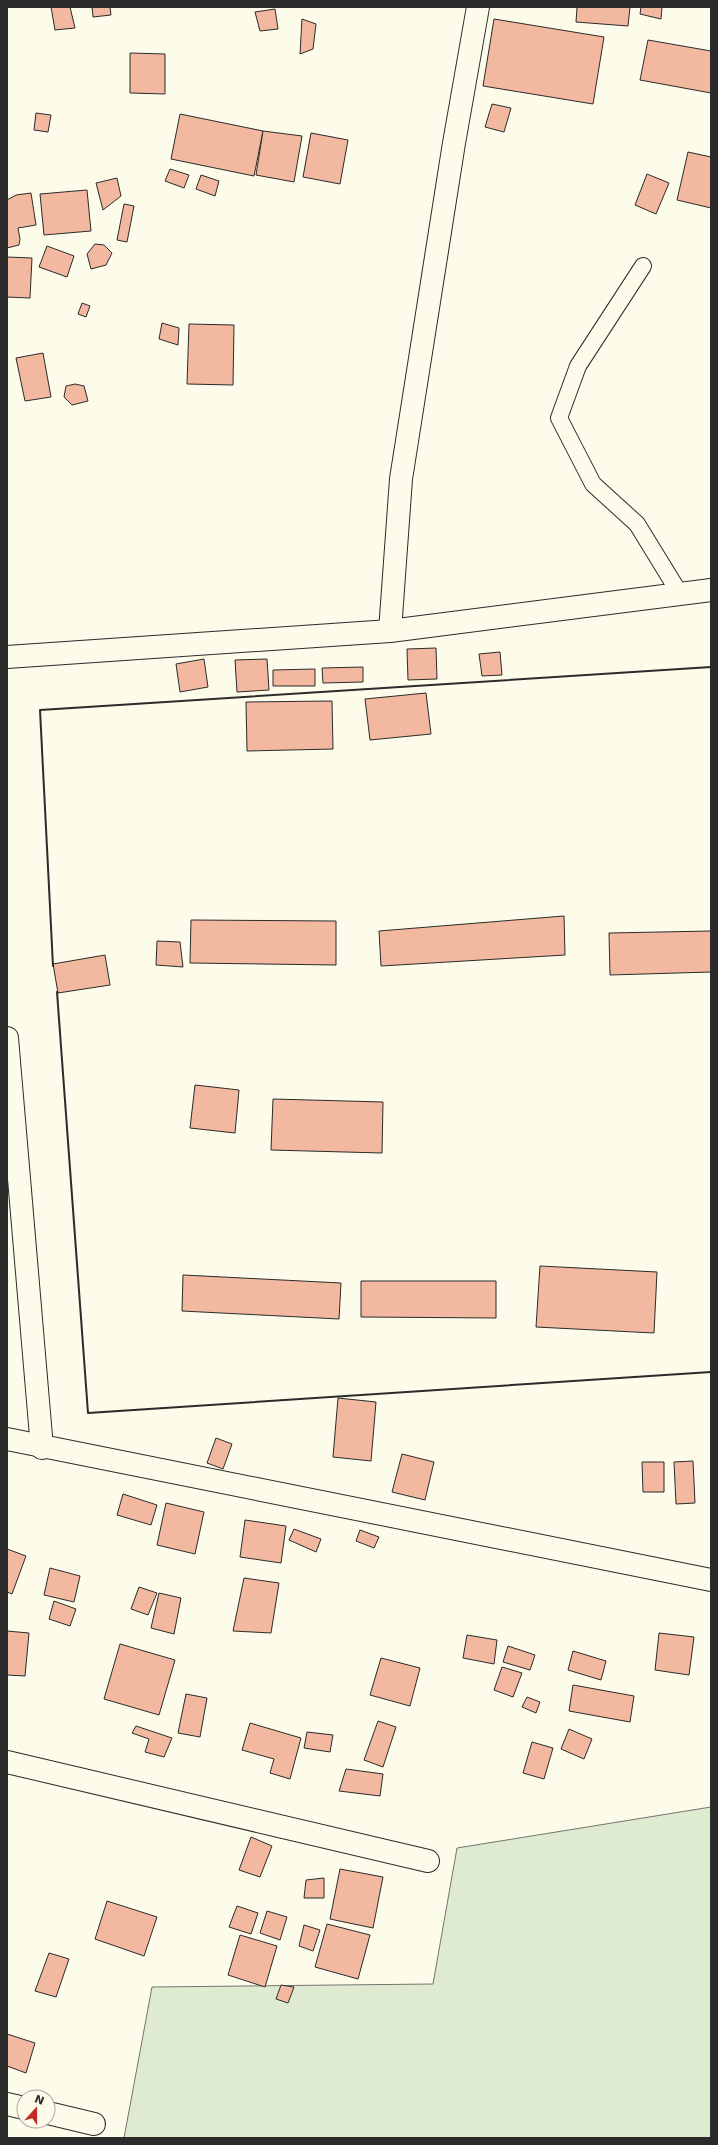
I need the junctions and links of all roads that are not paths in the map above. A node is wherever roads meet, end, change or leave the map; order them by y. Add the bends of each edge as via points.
1 (478, 7) edge
2 (643, 266) dead end
3 (711, 590) edge
4 (680, 594) junction
5 (390, 631) junction
6 (7, 657) edge
7 (7, 1038) edge
8 (7, 1439) edge
9 (42, 1448) junction
10 (711, 1580) edge
11 (7, 1762) edge
12 (428, 1861) dead end
13 (56, 2115) edge
14 (94, 2124) dead end

1 - 5 main road via 452,151 401,479
2 - 4 lane via 578,366 559,418 592,484 637,524
3 - 4 main road
4 - 5 main road
5 - 6 main road
7 - 9 main road
8 - 9 main road
9 - 10 main road
11 - 12 main road
13 - 14 main road

